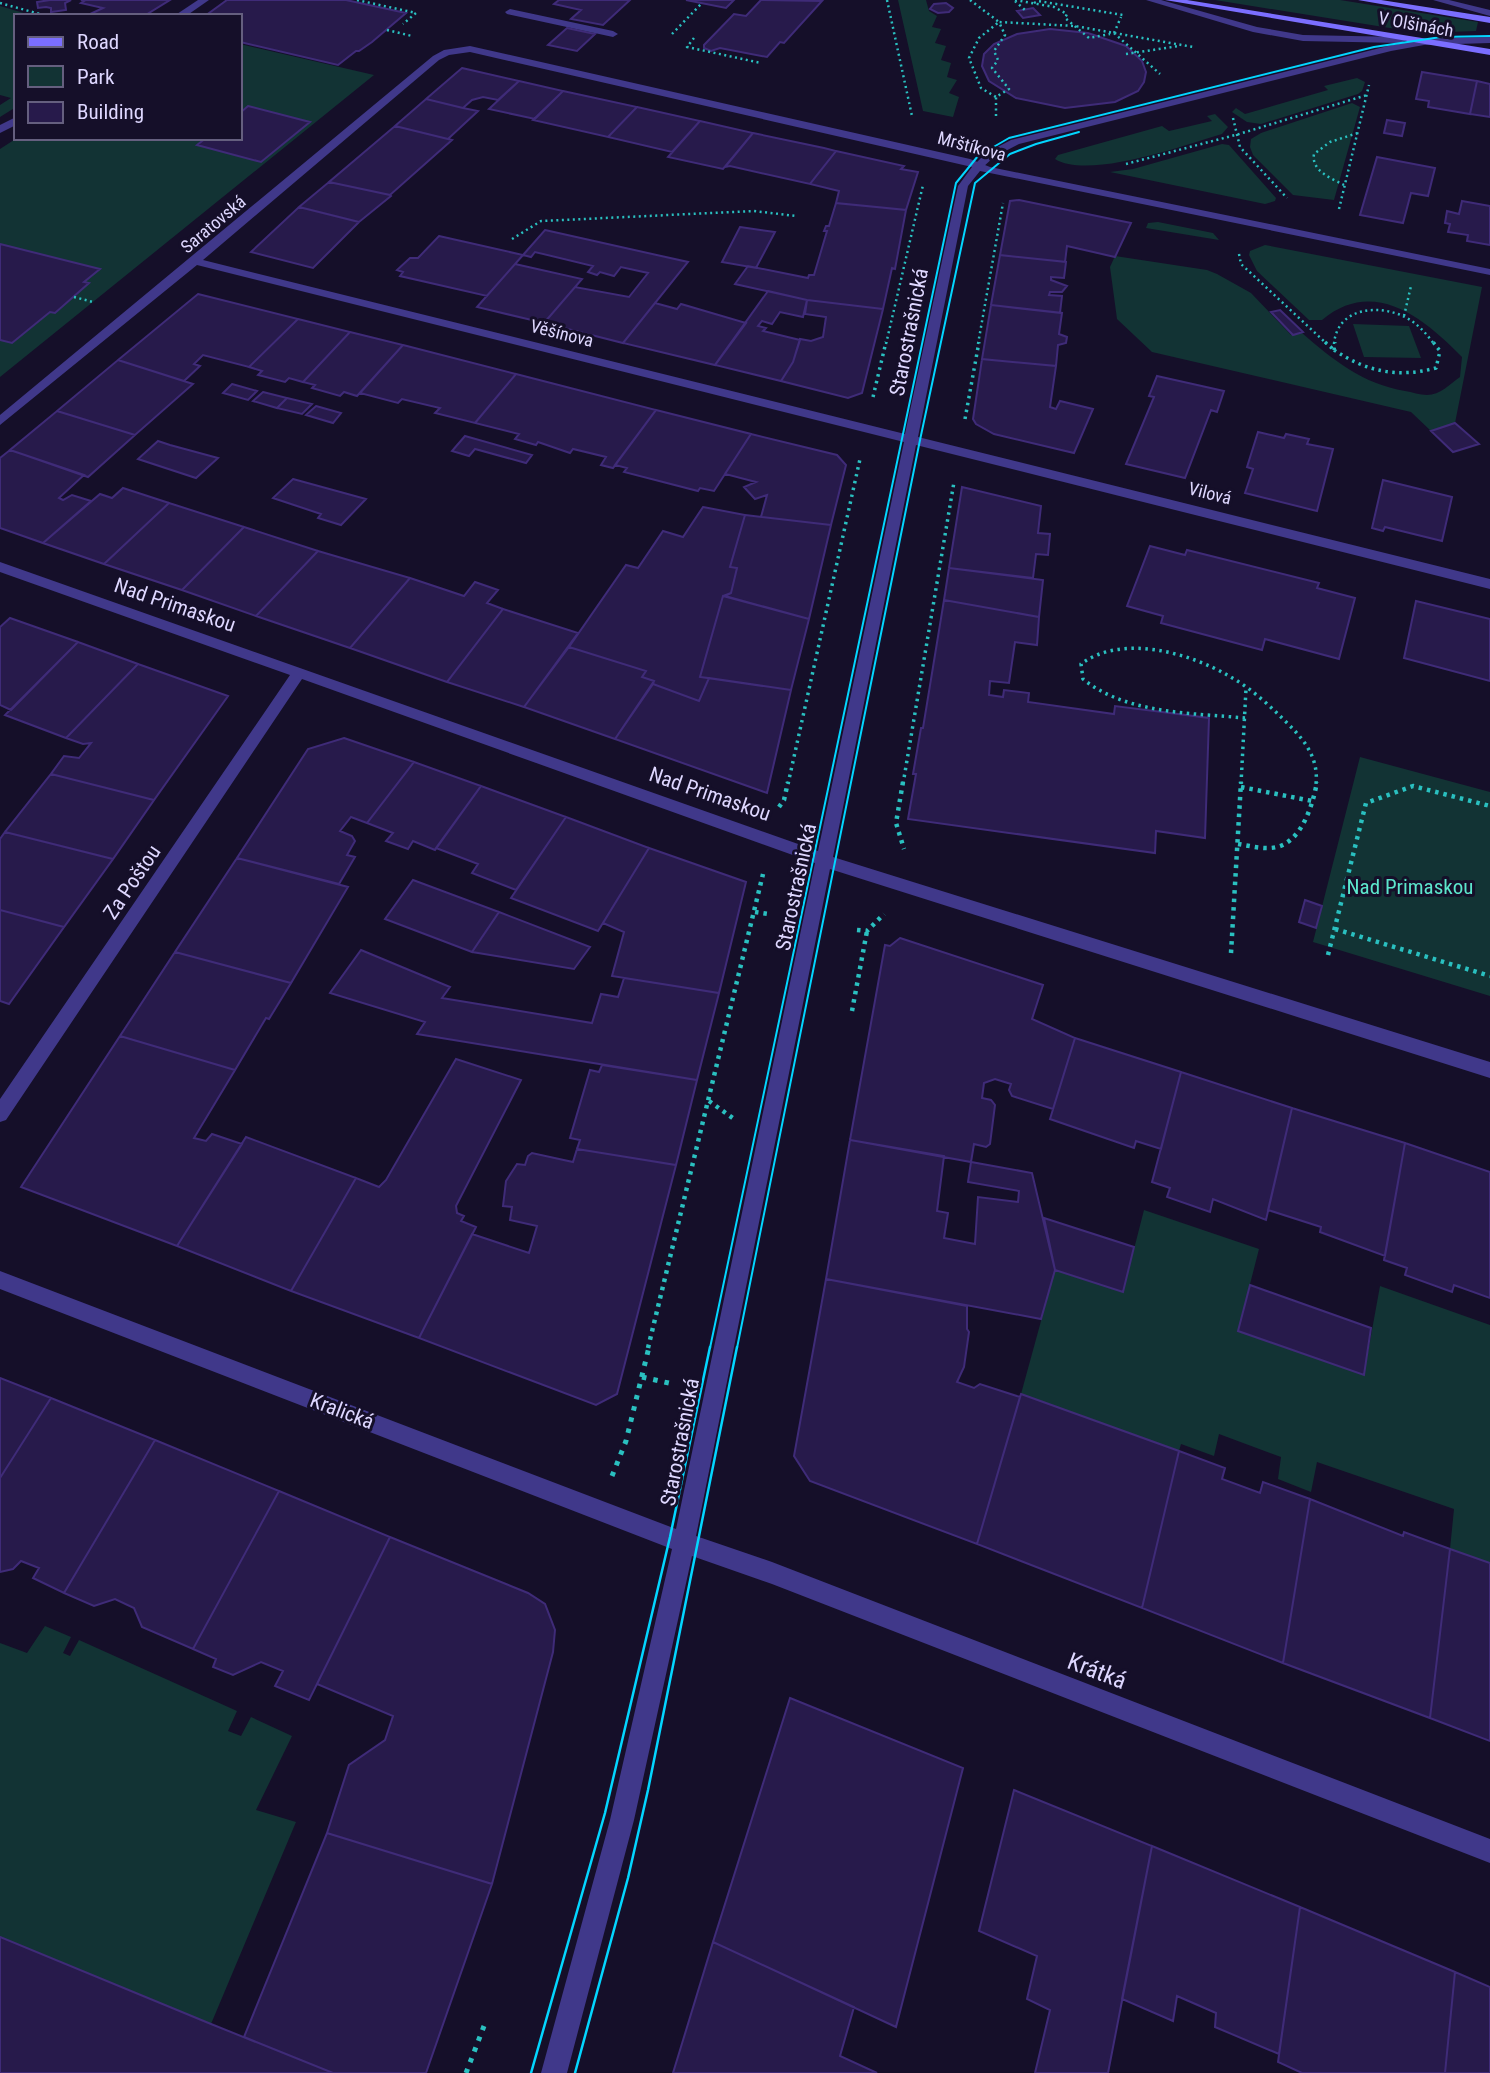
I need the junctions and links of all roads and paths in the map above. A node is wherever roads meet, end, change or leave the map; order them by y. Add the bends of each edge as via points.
1 (204, 0) edge
2 (357, 0) edge
3 (887, 0) edge
4 (970, 0) edge
5 (1014, 0) edge
6 (1151, 0) edge
7 (1170, 0) edge
8 (1363, 0) edge
9 (1438, 0) edge
10 (1038, 1) edge
11 (0, 3) edge
12 (702, 3) dead end
13 (1034, 3) junction
14 (1025, 10) dead end
15 (510, 12) dead end
16 (1490, 13) edge
17 (40, 14) edge
18 (182, 14) edge
19 (1121, 17) dead end
20 (1490, 20) edge
21 (999, 22) junction
22 (403, 24) dead end
23 (1075, 26) junction
24 (613, 33) dead end
25 (1114, 33) junction
26 (673, 34) dead end
27 (694, 38) dead end
28 (1490, 40) edge
29 (1419, 41) junction
30 (1183, 45) junction
31 (1194, 47) dead end
32 (447, 52) joint
33 (1490, 52) edge
34 (1136, 53) junction
35 (1126, 54) dead end
36 (761, 63) dead end
37 (1161, 75) dead end
38 (1370, 79) dead end
39 (1367, 95) junction
40 (996, 97) junction
41 (912, 117) dead end
42 (1232, 117) dead end
43 (996, 120) dead end
44 (1358, 133) junction
45 (1239, 134) junction
46 (978, 166) junction
47 (1121, 166) dead end
48 (925, 177) dead end
49 (1344, 185) junction
50 (1005, 194) dead end
51 (1288, 199) dead end
52 (796, 216) dead end
53 (1239, 221) junction
54 (512, 239) dead end
55 (1331, 240) junction
56 (195, 261) junction
57 (1490, 272) edge
58 (1409, 294) dead end
59 (74, 297) dead end
60 (100, 304) dead end
61 (1404, 316) junction
62 (1334, 350) junction
63 (871, 407) dead end
64 (0, 421) edge
65 (964, 423) dead end
66 (915, 439) junction
67 (861, 454) dead end
68 (956, 469) dead end
69 (0, 568) edge
70 (1490, 584) edge
71 (299, 673) junction
72 (1246, 688) junction
73 (1245, 718) junction
74 (1241, 787) junction
75 (1312, 801) junction
76 (1490, 806) edge
77 (773, 814) dead end
78 (1238, 844) junction
79 (904, 849) dead end
80 (825, 861) junction
81 (763, 867) dead end
82 (887, 911) dead end
83 (755, 912) junction
84 (768, 914) dead end
85 (857, 929) dead end
86 (1335, 929) junction
87 (867, 931) junction
88 (1328, 955) dead end
89 (1490, 976) edge
90 (1228, 987) junction
91 (852, 1011) dead end
92 (1490, 1070) edge
93 (709, 1101) junction
94 (0, 1114) edge
95 (735, 1119) dead end
96 (0, 1280) edge
97 (642, 1377) junction
98 (673, 1384) dead end
99 (610, 1481) dead end
100 (684, 1542) junction
101 (1490, 1851) edge
102 (484, 2026) dead end
103 (466, 2073) edge
104 (554, 2073) edge

1 - 18 street
2 - 22 path via 416,13
3 - 41 path
4 - 21 path
5 - 13 path
5 - 14 path
6 - 29 street via 1256,30 1303,38
7 - 29 main road, V Olšinách
8 - 20 main road, V Olšinách
9 - 16 street
10 - 13 path
11 - 17 path
12 - 26 path
13 - 23 path via 1067,14 1065,18
15 - 24 street
19 - 25 path
21 - 23 path
21 - 40 path via 1004,35 994,51 998,60 992,68 1009,89
21 - 40 path via 979,38 969,58 981,89
23 - 25 path
23 - 25 path via 1089,38
25 - 30 path
25 - 34 path
27 - 36 path via 687,47
28 - 29 street
29 - 33 main road, V Olšinách
29 - 46 street, Starostrašnická via 1015,142
30 - 31 path
30 - 34 path
32 - 46 street, Mrštíkova via 486,51
32 - 56 street, Saratovská
34 - 35 path
34 - 37 path
38 - 39 path
39 - 44 path
39 - 45 path
40 - 43 path
42 - 45 path
44 - 49 path
44 - 49 path via 1321,143 1314,152 1317,170
45 - 47 path
45 - 51 path via 1240,147
46 - 53 street, Mrštíkova
46 - 66 street, Starostrašnická via 963,187
48 - 63 path
49 - 55 path
50 - 65 path
52 - 54 path via 754,211 541,221
53 - 55 street, Mrštíkova
53 - 62 path via 1235,236 1241,264
55 - 57 street, Mrštíkova
56 - 64 street, Saratovská
56 - 66 street, Věšínova
58 - 61 path
59 - 60 path
61 - 62 path via 1369,310 1346,315 1336,326
61 - 62 path via 1427,332 1440,351 1436,368 1412,375 1383,373 1349,362
66 - 70 street, Vilová
66 - 80 street, Starostrašnická
67 - 77 path via 784,800
68 - 79 path via 896,822
69 - 71 street, Nad Primaskou
71 - 80 street, Nad Primaskou
71 - 94 street, Za Poštou
72 - 73 path
72 - 73 path via 1219,670 1142,649 1097,653 1087,657 1080,669 1097,691 1125,702
72 - 75 path via 1294,728 1310,748 1316,763
73 - 74 path
74 - 75 path
74 - 78 path
75 - 78 path via 1299,831 1283,846 1266,850
76 - 86 path via 1413,786 1366,803
78 - 90 path
80 - 90 street, Nad Primaskou
80 - 100 street, Starostrašnická
81 - 83 path
82 - 87 path
83 - 84 path
83 - 93 path
85 - 87 path
86 - 88 path
86 - 89 path
87 - 91 path
90 - 92 street, Nad Primaskou
93 - 95 path
93 - 97 path
96 - 100 street, Kralická
97 - 98 path
97 - 99 path via 626,1441
100 - 101 street, Krátká
100 - 104 street, Starostrašnická via 622,1820
102 - 103 path

